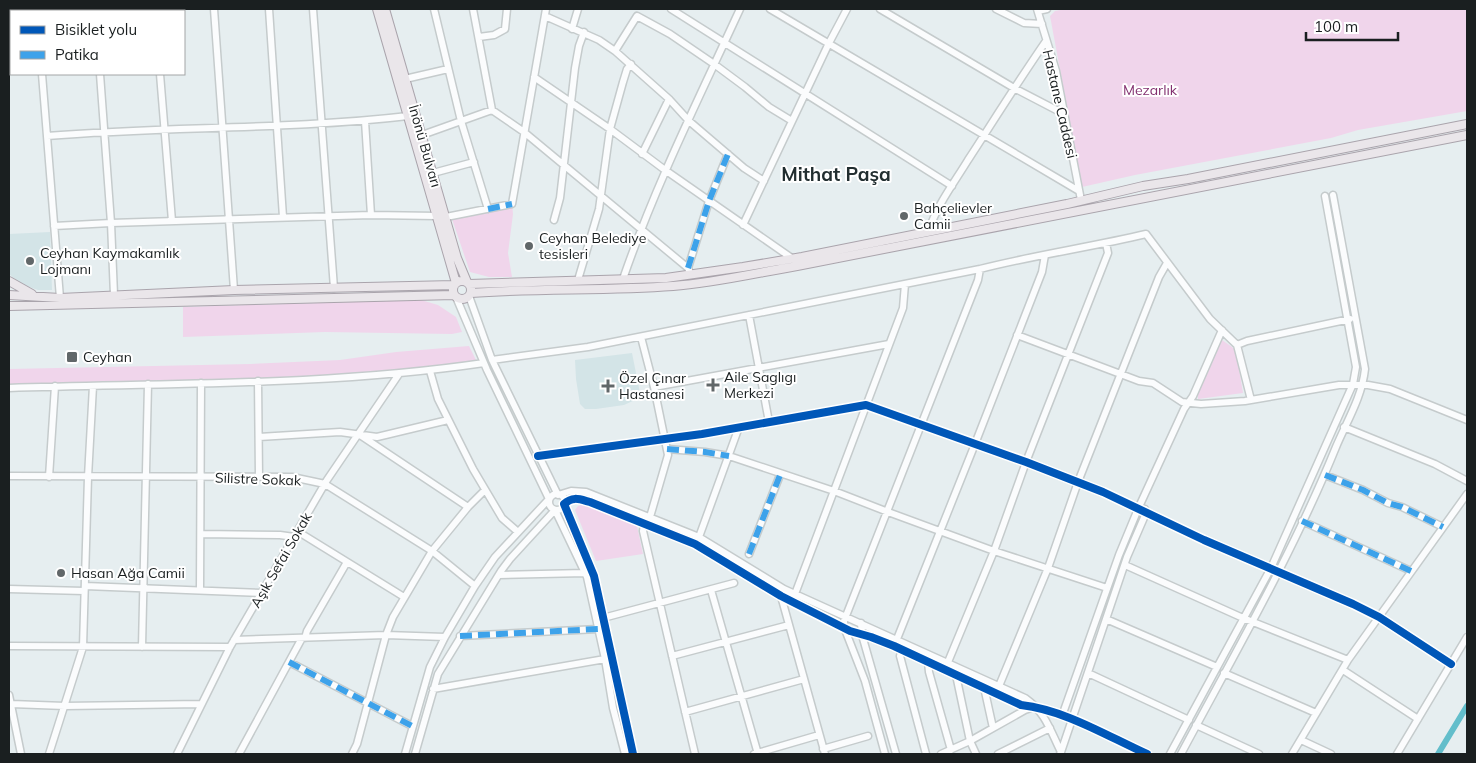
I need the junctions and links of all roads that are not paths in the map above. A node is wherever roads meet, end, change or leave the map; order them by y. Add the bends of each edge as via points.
1 (214, 9) edge
2 (269, 9) edge
3 (312, 9) edge
4 (377, 9) edge
5 (385, 9) edge
6 (434, 9) edge
7 (473, 9) edge
8 (507, 9) edge
9 (546, 9) edge
10 (578, 9) edge
11 (671, 9) edge
12 (740, 9) edge
13 (770, 9) edge
14 (847, 9) edge
15 (880, 9) edge
16 (996, 9) edge
17 (1047, 9) edge
18 (1038, 10) edge
19 (545, 16) junction
20 (1042, 24) junction
21 (572, 29) junction
22 (584, 32) junction
23 (479, 37) junction
24 (1046, 41) junction
25 (724, 43) junction
26 (829, 43) junction
27 (615, 51) junction
28 (631, 64) junction
29 (714, 64) junction
30 (448, 69) junction
31 (42, 75) edge
32 (100, 75) edge
33 (160, 75) edge
34 (534, 77) junction
35 (405, 79) junction
36 (1014, 88) junction
37 (806, 92) junction
38 (669, 99) junction
39 (572, 103) junction
40 (492, 110) junction
41 (1064, 114) junction
42 (408, 116) junction
43 (365, 121) junction
44 (461, 121) junction
45 (688, 121) junction
46 (792, 121) junction
47 (322, 123) junction
48 (1467, 124) edge
49 (276, 125) junction
50 (222, 128) junction
51 (165, 129) junction
52 (610, 129) junction
53 (104, 131) junction
54 (524, 132) junction
55 (422, 135) junction
56 (984, 135) junction
57 (1467, 135) edge
58 (47, 136) junction
59 (642, 154) junction
60 (728, 154) junction
61 (474, 162) junction
62 (564, 165) junction
63 (665, 170) junction
64 (433, 173) junction
65 (764, 181) junction
66 (952, 186) junction
67 (1137, 187) junction
68 (1079, 191) junction
69 (1334, 195) dead end
70 (602, 196) junction
71 (1095, 196) junction
72 (1325, 196) dead end
73 (1081, 200) junction
74 (1140, 200) junction
75 (709, 201) junction
76 (488, 208) junction
77 (1099, 208) junction
78 (370, 215) junction
79 (329, 216) junction
80 (437, 216) junction
81 (283, 217) junction
82 (446, 217) junction
83 (228, 219) junction
84 (554, 220) dead end
85 (172, 221) junction
86 (110, 223) junction
87 (744, 225) junction
88 (54, 226) junction
89 (641, 229) junction
90 (930, 230) junction
91 (1106, 243) junction
92 (1044, 255) junction
93 (793, 259) junction
94 (1167, 263) junction
95 (980, 269) junction
96 (689, 272) junction
97 (624, 279) junction
98 (578, 280) junction
99 (9, 281) edge
100 (468, 283) junction
101 (455, 284) junction
102 (905, 284) junction
103 (334, 288) junction
104 (234, 290) junction
105 (9, 295) edge
106 (470, 295) junction
107 (36, 296) junction
108 (114, 296) junction
109 (455, 296) junction
110 (60, 298) junction
111 (9, 305) edge
112 (749, 315) junction
113 (1356, 318) junction
114 (1347, 320) junction
115 (1222, 330) junction
116 (1017, 335) junction
117 (641, 337) junction
118 (889, 344) junction
119 (1237, 345) junction
120 (1069, 355) junction
121 (492, 360) junction
122 (484, 363) junction
123 (758, 367) junction
124 (430, 371) junction
125 (399, 374) junction
126 (1121, 374) junction
127 (258, 381) junction
128 (201, 383) junction
129 (148, 384) junction
130 (1353, 384) junction
131 (1362, 384) junction
132 (55, 386) junction
133 (93, 386) junction
134 (654, 387) junction
135 (9, 388) edge
136 (1251, 400) junction
137 (1189, 402) junction
138 (866, 405) junction
139 (448, 420) junction
140 (1467, 420) edge
141 (769, 422) junction
142 (921, 425) junction
143 (1344, 426) junction
144 (738, 428) junction
145 (358, 434) junction
146 (259, 437) junction
147 (666, 439) junction
148 (975, 444) junction
149 (667, 449) junction
150 (538, 456) junction
151 (729, 456) junction
152 (1026, 462) junction
153 (780, 474) junction
154 (1325, 475) junction
155 (9, 476) edge
156 (49, 477) junction
157 (88, 477) junction
158 (147, 477) junction
159 (202, 477) junction
160 (259, 477) junction
161 (1467, 480) edge
162 (1078, 482) junction
163 (325, 484) junction
164 (484, 490) junction
165 (834, 491) junction
166 (1467, 494) edge
167 (558, 495) junction
168 (549, 500) junction
169 (1143, 501) junction
170 (564, 504) junction
171 (468, 507) junction
172 (1138, 509) junction
173 (555, 510) junction
174 (888, 512) junction
175 (1146, 513) junction
176 (650, 517) junction
177 (1302, 521) junction
178 (644, 524) junction
179 (1443, 527) junction
180 (941, 531) junction
181 (518, 532) junction
182 (201, 534) junction
183 (296, 534) junction
184 (699, 537) junction
185 (432, 551) junction
186 (994, 551) junction
187 (749, 554) dead end
188 (347, 562) junction
189 (1125, 565) junction
190 (1048, 568) junction
191 (1271, 568) junction
192 (1278, 571) junction
193 (1411, 571) junction
194 (585, 573) junction
195 (499, 575) junction
196 (734, 583) dead end
197 (475, 586) junction
198 (1107, 588) junction
199 (9, 589) edge
200 (85, 589) junction
201 (142, 589) junction
202 (200, 590) junction
203 (711, 590) junction
204 (262, 593) junction
205 (795, 594) junction
206 (781, 596) junction
207 (404, 598) junction
208 (660, 604) junction
209 (846, 617) junction
210 (1380, 617) junction
211 (603, 618) junction
212 (1243, 618) junction
213 (1106, 619) junction
214 (1251, 622) junction
215 (861, 624) junction
216 (789, 625) junction
217 (844, 627) junction
218 (598, 628) junction
219 (862, 635) junction
220 (386, 636) junction
221 (445, 636) junction
222 (460, 636) junction
223 (303, 638) junction
224 (1467, 638) edge
225 (897, 639) junction
226 (234, 640) junction
227 (726, 642) junction
228 (9, 646) edge
229 (83, 646) junction
230 (142, 647) junction
231 (230, 647) junction
232 (902, 650) junction
233 (672, 656) junction
234 (605, 659) junction
235 (1348, 660) junction
236 (289, 662) junction
237 (928, 662) junction
238 (948, 662) junction
239 (1451, 664) junction
240 (1217, 666) junction
241 (1343, 670) junction
242 (1088, 673) junction
243 (1224, 673) junction
244 (956, 675) junction
245 (804, 679) junction
246 (999, 686) junction
247 (984, 687) junction
248 (433, 689) junction
249 (741, 696) junction
250 (9, 700) edge
251 (201, 704) junction
252 (368, 704) junction
253 (65, 706) junction
254 (1037, 707) junction
255 (685, 712) junction
256 (1316, 713) junction
257 (1062, 716) junction
258 (1418, 719) junction
259 (1072, 720) junction
260 (1189, 720) junction
261 (1196, 725) junction
262 (412, 726) junction
263 (993, 728) junction
264 (1050, 728) junction
265 (819, 734) junction
266 (868, 736) dead end
267 (1301, 740) junction
268 (970, 741) junction
269 (951, 750) junction
270 (824, 752) edge
271 (179, 753) edge
272 (1059, 753) edge
273 (21, 754) edge
274 (49, 754) edge
275 (240, 754) edge
276 (352, 754) edge
277 (404, 754) edge
278 (415, 754) edge
279 (625, 754) edge
280 (634, 754) edge
281 (695, 754) edge
282 (757, 754) edge
283 (885, 754) edge
284 (896, 754) edge
285 (926, 754) edge
286 (941, 754) edge
287 (976, 754) edge
288 (998, 754) edge
289 (1147, 754) edge
290 (1170, 754) edge
291 (1181, 754) edge
292 (1260, 754) edge
293 (1292, 754) edge
294 (1331, 754) edge
295 (1397, 754) edge

1 - 50 street
2 - 49 street
3 - 47 street
4 - 42 main road, İnönü Bulvarı
5 - 35 main road, İnönü Bulvarı
6 - 30 street
7 - 23 street
8 - 23 street via 505,29
9 - 19 street
10 - 21 street
11 - 25 street
12 - 25 street
13 - 26 street
14 - 26 street
15 - 36 street
16 - 20 street via 1024,23
17 - 18 street
18 - 20 street, Hastane Caddesi
19 - 21 street
19 - 34 street
20 - 24 street, Hastane Caddesi
21 - 22 street
22 - 27 street
22 - 39 street via 579,46
23 - 40 street
24 - 36 street
24 - 41 street, Hastane Caddesi via 1056,71
25 - 29 street
25 - 37 street
26 - 37 street
26 - 56 street
27 - 28 street
27 - 29 street via 637,16
28 - 38 street
28 - 52 street
29 - 45 street
29 - 46 street
30 - 35 street
30 - 44 street
31 - 58 street
32 - 53 street
33 - 51 street
34 - 39 street
34 - 54 street
35 - 55 main road, İnönü Bulvarı
36 - 41 street
36 - 56 street
37 - 46 street
37 - 66 street
38 - 45 street
38 - 59 street
39 - 52 street
39 - 62 street
40 - 44 street
40 - 54 street
41 - 68 street, Hastane Caddesi
42 - 43 street
42 - 80 main road, İnönü Bulvarı
43 - 47 street
43 - 78 street
44 - 55 street
44 - 61 street
45 - 60 street
45 - 63 street
46 - 65 street
47 - 49 street
47 - 79 street
48 - 67 main road
49 - 50 street
49 - 81 street
50 - 51 street
50 - 83 street
51 - 53 street
51 - 85 street
52 - 59 street
52 - 70 street
53 - 58 street
53 - 86 street
54 - 62 street
54 - 76 street via 512,204
55 - 64 main road, İnönü Bulvarı
56 - 66 street
56 - 68 street
57 - 74 main road
58 - 88 street
59 - 63 street
60 - 65 street
60 - 75 street
61 - 64 street
61 - 76 street
62 - 70 street
62 - 84 street
63 - 75 street
63 - 89 street
64 - 82 main road, İnönü Bulvarı
65 - 87 street
66 - 90 street via 933,217
67 - 71 main road
67 - 74 main road via 1145,191
68 - 73 street, Hastane Caddesi
69 - 113 street
70 - 89 street
70 - 98 street
71 - 73 main road
71 - 77 main road via 1093,203
72 - 114 street
73 - 90 main road
74 - 77 main road
75 - 87 street
75 - 96 street
76 - 82 street
77 - 106 main road via 704,282
78 - 79 street
78 - 80 street
79 - 81 street
79 - 103 street
80 - 101 main road, İnönü Bulvarı
81 - 83 street
82 - 100 main road, İnönü Bulvarı via 457,258
83 - 85 street
83 - 104 street
85 - 86 street
86 - 88 street
86 - 108 street
87 - 93 street
88 - 110 street
89 - 96 street
89 - 97 street
90 - 93 main road
91 - 92 street
91 - 94 street via 1146,234
91 - 120 street via 1108,253
92 - 95 street
92 - 116 street via 1042,272
93 - 96 main road
94 - 115 street
94 - 126 street
95 - 102 street
95 - 142 street
96 - 97 main road via 666,278
97 - 98 main road
98 - 100 main road
99 - 107 main road
100 - 101 main road via 461,280
100 - 106 main road
101 - 103 main road
101 - 109 main road via 452,290
102 - 112 street
102 - 118 street via 903,308
103 - 104 main road
104 - 108 main road
105 - 107 main road
105 - 111 main road via 12,299
106 - 109 main road via 461,300
106 - 121 street
107 - 110 main road
108 - 110 main road
109 - 111 main road
109 - 122 street
112 - 117 street
112 - 123 street
113 - 114 street
113 - 131 street via 1365,369
114 - 119 street
114 - 130 street via 1356,367
115 - 119 street
115 - 137 street
116 - 120 street
116 - 148 street
117 - 121 street via 588,348
117 - 134 street
118 - 123 street
118 - 138 street
119 - 136 street
120 - 126 street
120 - 152 street
121 - 150 street
122 - 124 street
122 - 168 street
123 - 134 street
123 - 141 street
124 - 125 street
124 - 139 street
125 - 127 street
125 - 145 street, Aşık Sefai Sokak
126 - 137 street via 1153,383 1182,402
126 - 162 street
127 - 128 street
127 - 146 street
128 - 129 street
128 - 159 street
129 - 133 street
129 - 158 street
130 - 131 street
130 - 136 street
130 - 191 street
131 - 140 street via 1390,389
131 - 143 street
132 - 133 street
132 - 135 street
132 - 156 street
133 - 157 street
134 - 147 street
136 - 137 street
137 - 169 street
138 - 141 street
138 - 142 street
138 - 165 street
139 - 145 street via 377,437
139 - 164 street
141 - 144 street
142 - 148 street
142 - 174 street
143 - 154 street
143 - 161 street
144 - 147 street
144 - 151 street
145 - 146 street via 340,432
145 - 163 street, Aşık Sefai Sokak
145 - 171 street
146 - 160 street
147 - 149 street
147 - 150 street
148 - 152 street
148 - 180 street
149 - 151 street
149 - 176 street
150 - 167 street
151 - 153 street
151 - 184 street
152 - 162 street
152 - 186 street
153 - 165 street
153 - 187 street
154 - 177 street
154 - 179 street via 1402,506
155 - 156 street, Silistre Sokak
156 - 157 street, Silistre Sokak
157 - 158 street, Silistre Sokak
157 - 200 street
158 - 159 street, Silistre Sokak
158 - 201 street
159 - 160 street, Silistre Sokak
159 - 182 street
160 - 163 street, Silistre Sokak via 292,477
162 - 172 street
162 - 190 street
163 - 183 street, Aşık Sefai Sokak
163 - 185 street, Silistre Sokak
164 - 171 street
164 - 181 street via 502,518
165 - 174 street
165 - 205 street
166 - 179 street
167 - 168 street
167 - 170 street via 564,499
167 - 176 street via 571,490 586,492
168 - 173 street via 549,505
168 - 181 street
169 - 172 street
169 - 175 street
170 - 173 street via 560,510
170 - 178 street via 571,499 582,500
170 - 211 street via 594,576
171 - 185 street
172 - 175 street
172 - 198 street
173 - 194 street
173 - 195 street
174 - 180 street
174 - 209 street
175 - 189 street
175 - 191 street
176 - 184 street
177 - 192 street
177 - 193 street
178 - 206 street via 695,544
178 - 208 street
179 - 193 street
180 - 186 street
180 - 225 street
181 - 197 street
182 - 183 street
182 - 202 street
183 - 188 street
183 - 204 street, Aşık Sefai Sokak
184 - 205 street
185 - 197 street, Silistre Sokak
185 - 207 street
186 - 190 street
186 - 238 street
188 - 207 street
188 - 223 street
189 - 212 street
189 - 213 street
190 - 198 street
190 - 246 street
191 - 192 street
191 - 212 street
192 - 210 street
192 - 214 street
193 - 210 street
194 - 195 street
194 - 218 street
195 - 222 street
196 - 203 street
197 - 221 street
198 - 257 street
199 - 200 street
200 - 201 street
200 - 229 street
201 - 202 street
201 - 230 street
202 - 204 street
203 - 208 street
203 - 227 street
204 - 226 street, Aşık Sefai Sokak
205 - 209 street
206 - 216 street
206 - 217 street
207 - 220 street
208 - 211 street
208 - 233 street
209 - 215 street
209 - 217 street
210 - 235 street
210 - 239 street
211 - 280 street
212 - 214 street
212 - 240 street
213 - 240 street
213 - 242 street
214 - 235 street
214 - 243 street
215 - 219 street
215 - 225 street
216 - 227 street
216 - 245 street
217 - 219 street
217 - 283 street via 865,681
218 - 222 street
218 - 234 street
219 - 232 street
219 - 284 street
220 - 221 street
220 - 223 street
220 - 252 street
221 - 262 street via 430,667
222 - 248 street
223 - 226 street
223 - 236 street
224 - 239 street
225 - 238 street
226 - 231 street, Aşık Sefai Sokak
227 - 233 street
227 - 249 street
228 - 229 street
229 - 230 street
229 - 253 street
230 - 231 street
231 - 251 street, Aşık Sefai Sokak
232 - 237 street
232 - 285 street via 900,656
233 - 255 street
234 - 248 street
234 - 279 street
235 - 241 street
236 - 252 street
236 - 275 street
237 - 244 street
237 - 269 street via 928,672
238 - 246 street
239 - 258 street
240 - 260 street
241 - 256 street
241 - 258 street
242 - 259 street
242 - 260 street
243 - 256 street
243 - 261 street
244 - 247 street
244 - 268 street
245 - 249 street
245 - 265 street
246 - 254 street
247 - 254 street via 1021,705
247 - 263 street
248 - 278 street
249 - 255 street
249 - 282 street
250 - 253 street
250 - 273 street
251 - 253 street
251 - 271 street, Aşık Sefai Sokak
252 - 262 street
252 - 276 street
253 - 274 street
254 - 257 street
254 - 263 street
254 - 264 street
255 - 281 street
256 - 267 street
257 - 259 street
258 - 295 street
259 - 272 street
259 - 289 street
260 - 290 street
261 - 291 street
261 - 292 street
262 - 277 street
263 - 268 street
264 - 272 street
264 - 288 street
265 - 270 street
265 - 282 street
266 - 270 street
267 - 293 street
267 - 294 street
268 - 269 street
268 - 287 street
269 - 286 street

